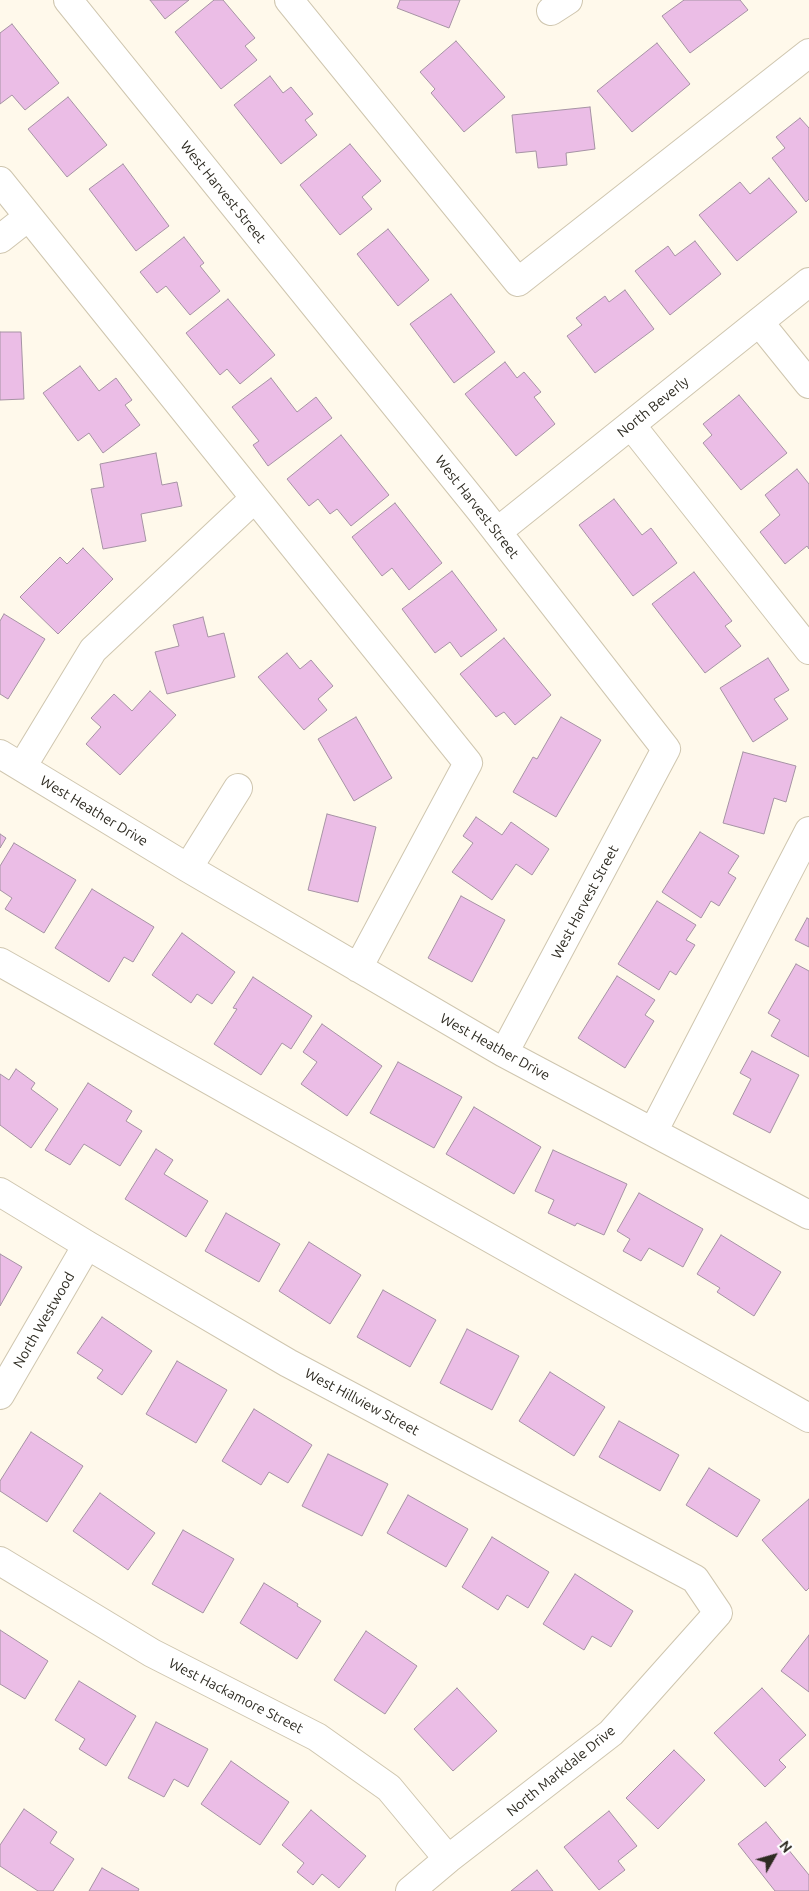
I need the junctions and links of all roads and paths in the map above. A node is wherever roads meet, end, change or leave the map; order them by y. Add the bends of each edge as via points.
1 (68, 0) edge
2 (289, 0) edge
3 (809, 53) edge
4 (0, 181) edge
5 (28, 217) junction
6 (0, 239) edge
7 (809, 282) edge
8 (759, 322) junction
9 (809, 384) edge
10 (631, 425) junction
11 (256, 498) junction
12 (497, 532) junction
13 (809, 650) edge
14 (11, 761) edge
15 (238, 788) dead end
16 (809, 831) edge
17 (188, 868) junction
18 (0, 962) edge
19 (358, 968) junction
20 (504, 1053) junction
21 (653, 1132) junction
22 (0, 1192) edge
23 (807, 1208) edge
24 (87, 1245) junction
25 (0, 1395) edge
26 (809, 1418) edge
27 (0, 1561) edge
28 (718, 1614) joint
29 (448, 1859) junction
30 (410, 1891) edge

1 - 12 street, West Harvest Street
2 - 3 street via 518,282
4 - 5 street
5 - 6 street
5 - 11 street
7 - 8 street, North Beverly
8 - 9 street
8 - 10 street, North Beverly
10 - 12 street, North Beverly
10 - 13 street
11 - 14 street via 93,650
11 - 19 street via 468,763
12 - 20 street, West Harvest Street via 666,749
14 - 17 street, West Heather Drive
15 - 17 street
16 - 21 street
17 - 19 street, West Heather Drive
18 - 26 street
19 - 20 street, West Heather Drive
20 - 21 street, West Heather Drive
21 - 23 street, West Heather Drive
22 - 24 street, West Hillview Street
24 - 25 street, North Westwood
24 - 28 street, West Hillview Street via 288,1364 695,1579
27 - 29 street, West Hackamore Street via 152,1653 317,1737 390,1788
28 - 29 street, North Markdale Drive via 611,1733
29 - 30 street, North Markdale Drive

